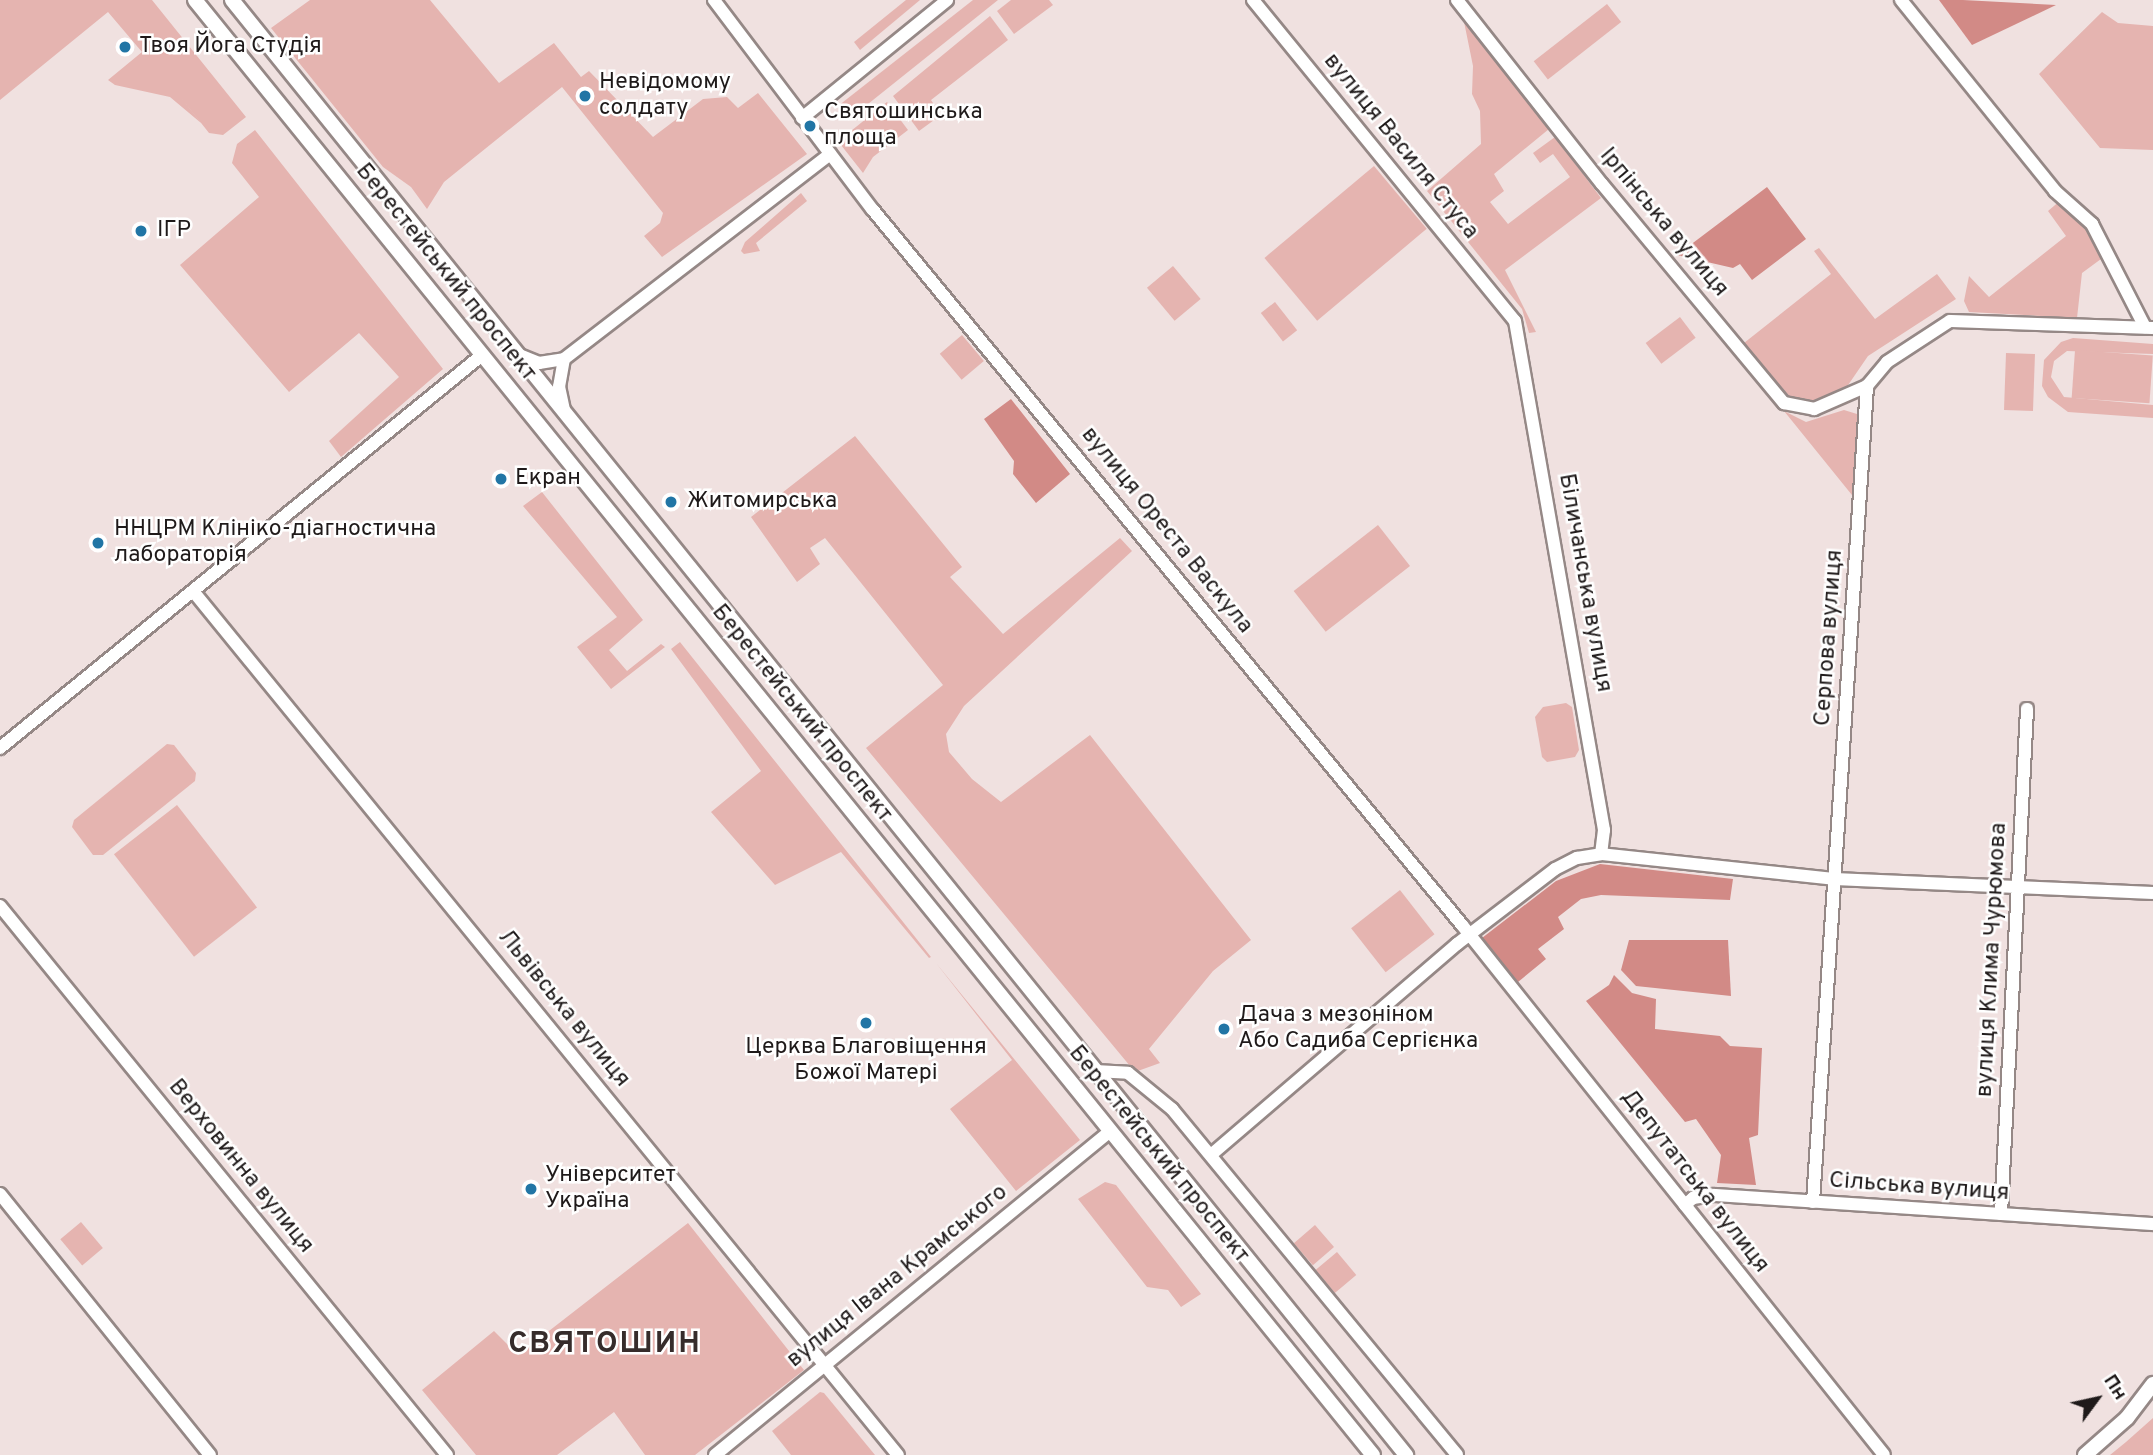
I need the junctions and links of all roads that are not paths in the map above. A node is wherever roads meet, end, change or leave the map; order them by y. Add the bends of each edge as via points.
1 (195, 0) edge
2 (232, 0) edge
3 (714, 0) edge
4 (947, 0) edge
5 (1253, 0) edge
6 (1457, 0) edge
7 (1901, 0) edge
8 (802, 118) junction
9 (830, 154) junction
10 (1515, 321) joint
11 (2149, 327) edge
12 (515, 353) junction
13 (482, 355) junction
14 (564, 359) junction
15 (1867, 386) junction
16 (564, 414) junction
17 (193, 590) junction
18 (2027, 709) dead end
19 (0, 748) edge
20 (1601, 853) junction
21 (1835, 879) junction
22 (2018, 886) junction
23 (2153, 893) edge
24 (0, 906) edge
25 (1469, 935) junction
26 (1095, 1071) junction
27 (1109, 1132) junction
28 (1212, 1154) junction
29 (0, 1194) edge
30 (1813, 1202) junction
31 (1685, 1205) junction
32 (2001, 1214) junction
33 (2153, 1224) edge
34 (825, 1364) junction
35 (2153, 1384) edge
36 (211, 1455) edge
37 (447, 1455) edge
38 (715, 1455) edge
39 (898, 1455) edge
40 (1373, 1455) edge
41 (1406, 1455) edge
42 (1457, 1455) edge
43 (1884, 1455) edge
44 (2085, 1455) edge

1 - 13 main road, Берестейський проспект
2 - 12 main road, Берестейський проспект
3 - 8 street
4 - 8 street
5 - 10 street, вулиця Василя Стуса
6 - 15 street, Ірпінська вулиця via 1602,184 1784,402 1814,410
7 - 11 street via 2054,191 2092,224
8 - 9 street
9 - 14 street
9 - 25 street, вулиця Ореста Васкула
10 - 20 street, Біличанська вулиця via 1604,830
11 - 15 street via 1950,321 1887,362
12 - 14 street via 539,363
12 - 16 main road, Берестейський проспект
13 - 17 street
13 - 27 main road, Берестейський проспект
14 - 16 street via 559,387
15 - 21 street, Серпова вулиця
16 - 26 main road, Берестейський проспект
17 - 19 street
17 - 34 street, Львівська вулиця
18 - 22 street, вулиця Клима Чурюмова
20 - 21 street
20 - 25 street via 1555,869
21 - 22 street
21 - 30 street, Серпова вулиця
22 - 23 street
22 - 32 street, вулиця Клима Чурюмова
24 - 37 street, Верховинна вулиця
25 - 28 street
25 - 31 street, Депутатська вулиця
26 - 28 street, Берестейський проспект via 1128,1073 1172,1108
26 - 41 main road, Берестейський проспект
27 - 34 street, вулиця Івана Крамського
27 - 40 main road, Берестейський проспект
28 - 42 street, Берестейський проспект
29 - 36 street
30 - 31 street, Сільська вулиця via 1714,1195 1693,1198
30 - 32 street, Сільська вулиця
31 - 43 street, Депутатська вулиця
32 - 33 street, Сільська вулиця
34 - 38 street, вулиця Івана Крамського
34 - 39 street, Львівська вулиця
35 - 44 main road via 2127,1418

